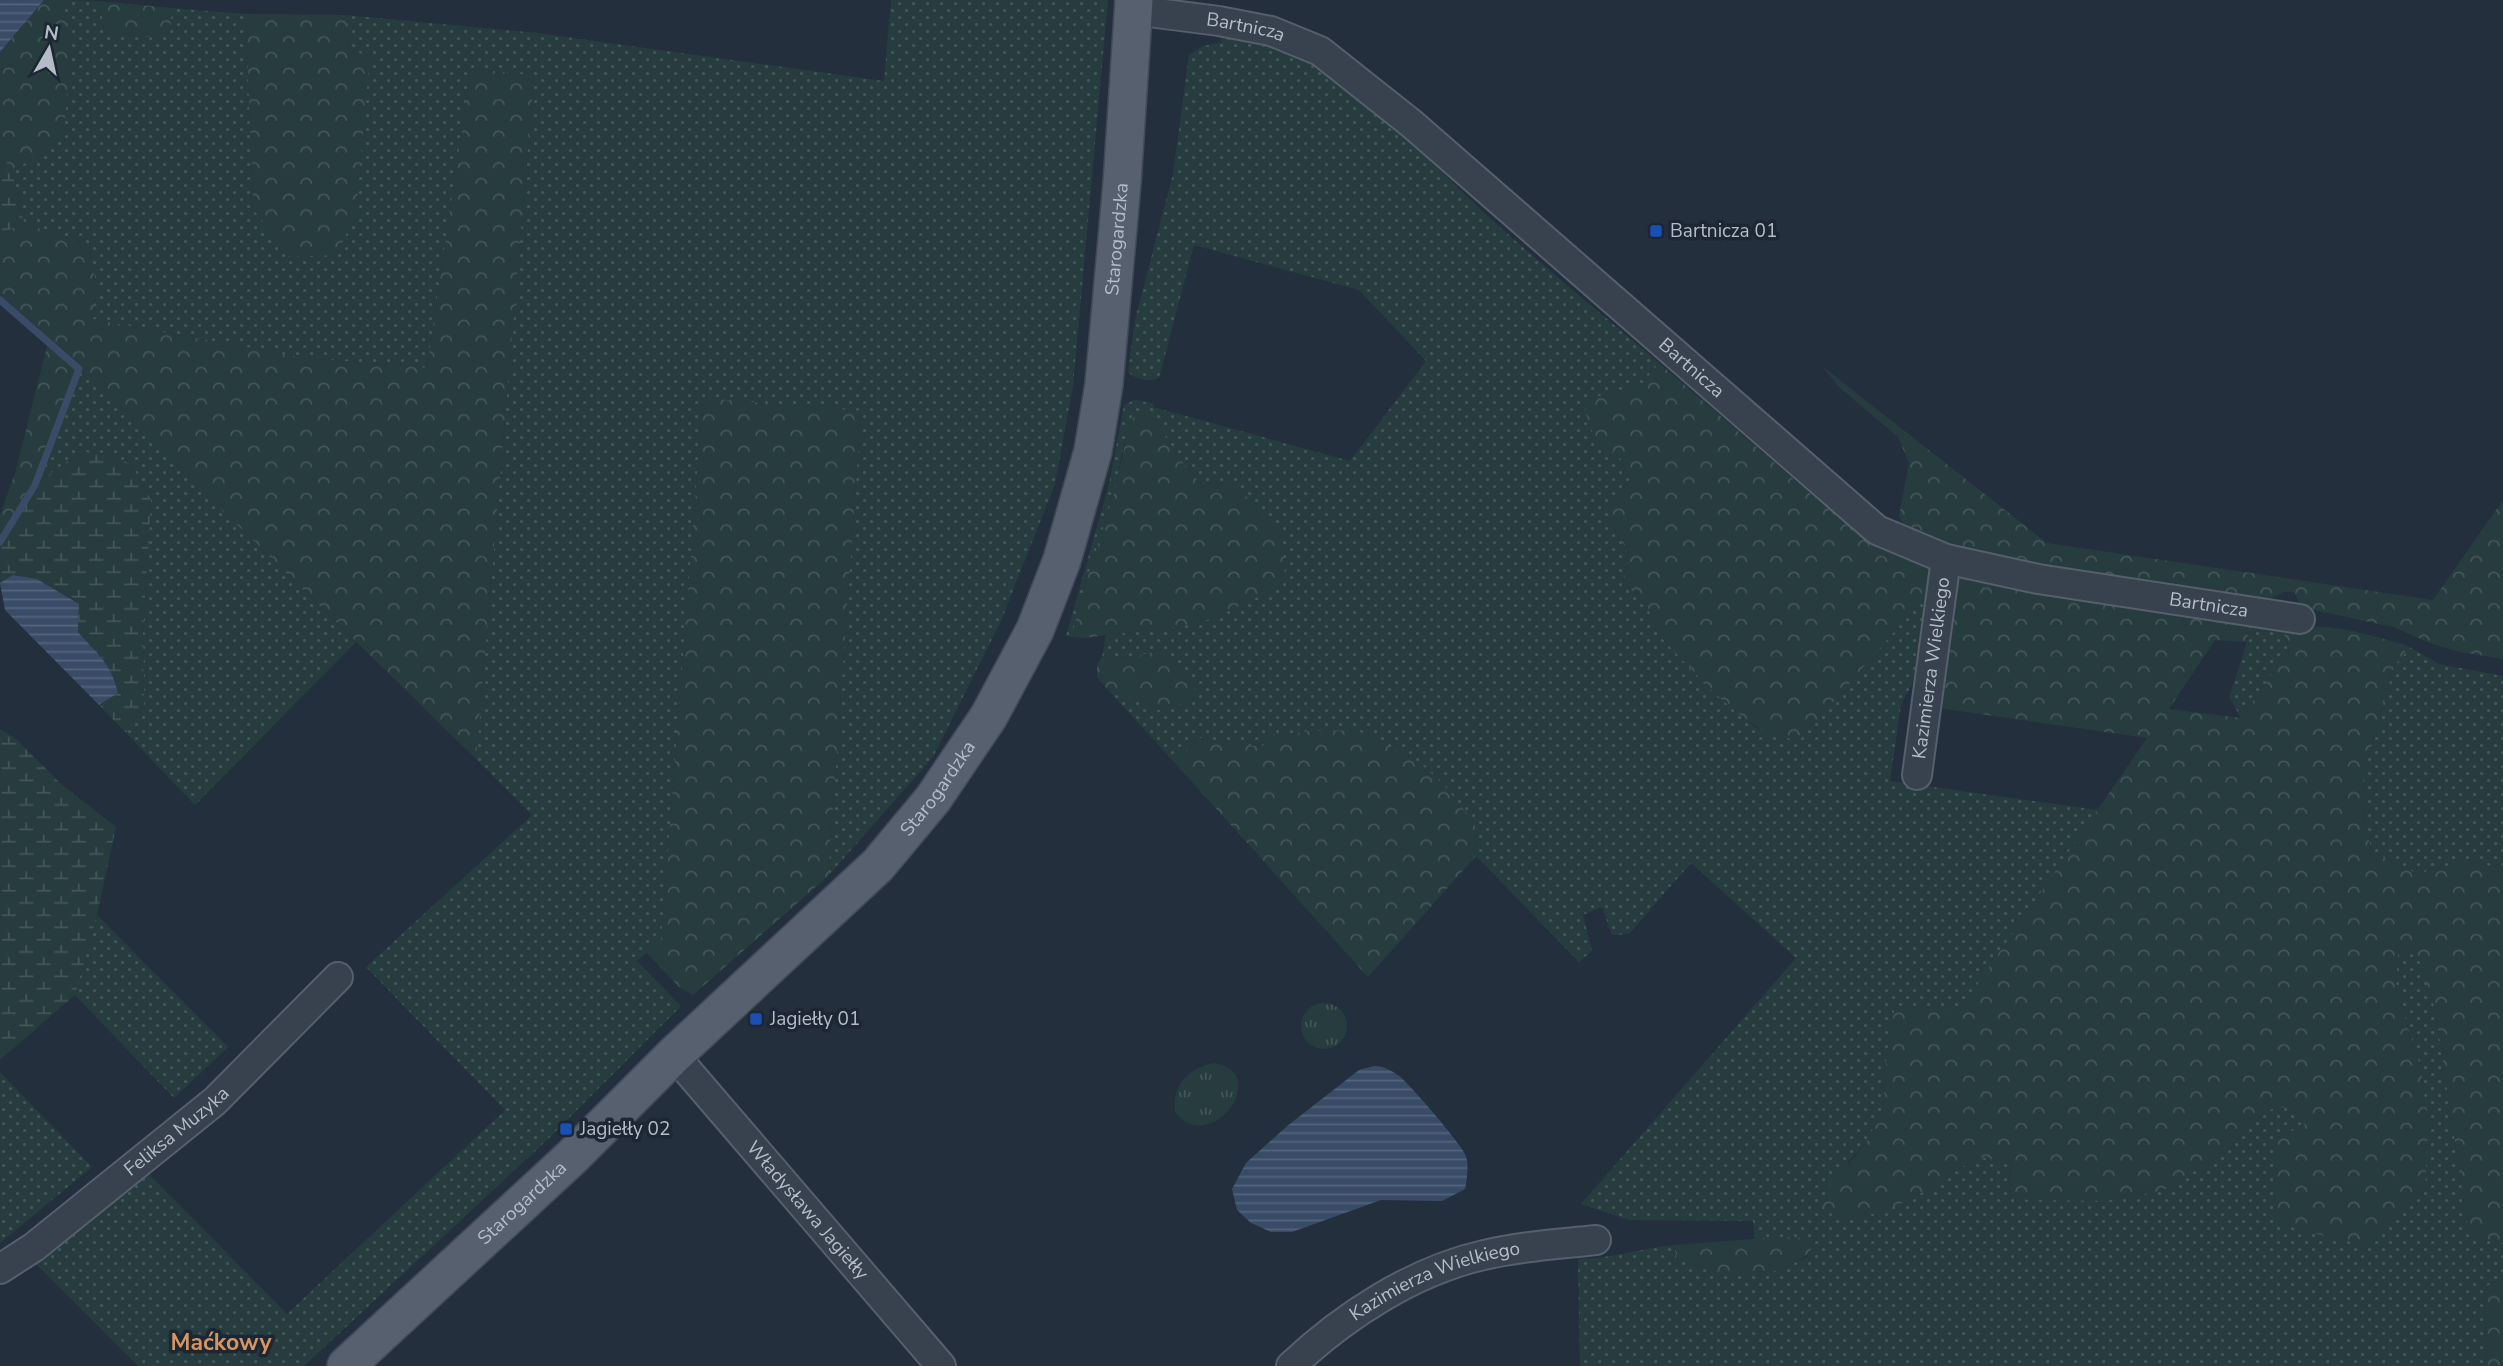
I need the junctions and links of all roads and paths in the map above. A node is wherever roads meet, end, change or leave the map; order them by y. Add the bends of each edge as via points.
1 (1133, 5) edge
2 (1946, 559) junction
3 (2300, 619) dead end
4 (1917, 775) dead end
5 (338, 977) dead end
6 (674, 1055) junction
7 (1596, 1240) dead end
8 (0, 1269) edge
9 (346, 1366) edge
10 (941, 1366) edge
11 (1291, 1366) edge

1 - 2 street, Bartnicza via 1271,31 1320,51 1412,124 1877,530
1 - 6 main road, Starogardzka via 1104,384 1093,451 1073,524 1035,630 958,763 877,865
2 - 3 street, Bartnicza via 2038,579
2 - 4 street, Kazimierza Wielkiego
5 - 8 street, Feliksa Muzyka via 215,1101 34,1247
6 - 9 main road, Starogardzka via 572,1157
6 - 10 street, Władysława Jagiełły
7 - 11 street, Kazimierza Wielkiego via 1484,1255 1415,1279 1334,1329

